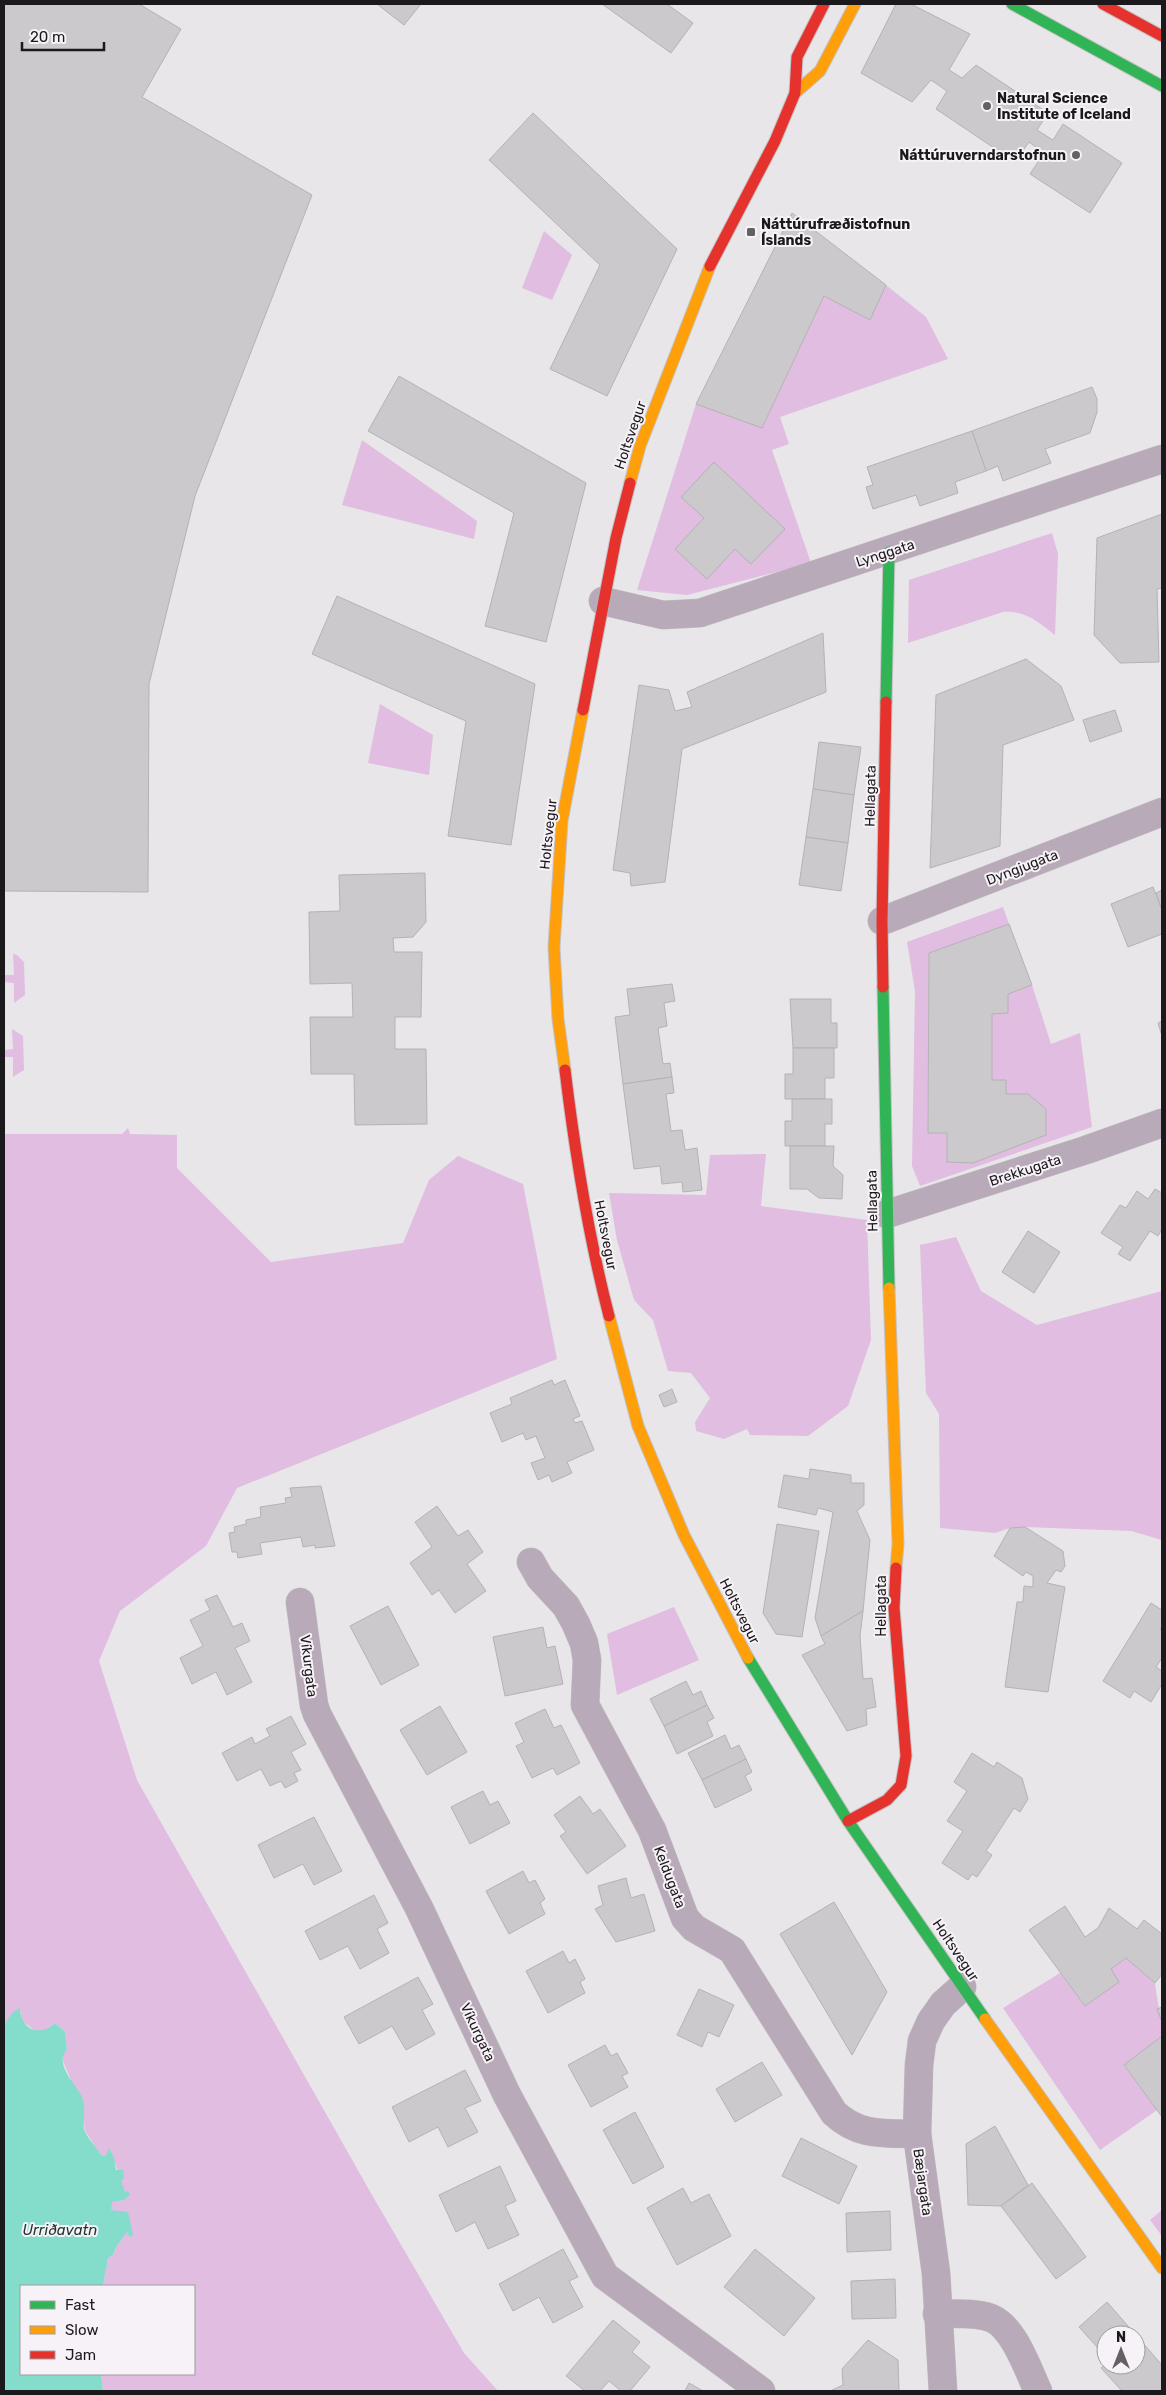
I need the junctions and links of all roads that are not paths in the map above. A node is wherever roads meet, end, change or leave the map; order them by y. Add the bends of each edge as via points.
1 (824, 4) edge
2 (854, 4) edge
3 (1012, 4) edge
4 (1103, 4) edge
5 (1162, 36) edge
6 (1162, 86) edge
7 (795, 93) junction
8 (1162, 459) edge
9 (889, 552) junction
10 (603, 601) junction
11 (1162, 812) edge
12 (882, 921) junction
13 (1162, 1123) edge
14 (887, 1214) junction
15 (531, 1562) dead end
16 (300, 1602) dead end
17 (848, 1821) junction
18 (962, 1987) junction
19 (917, 2134) junction
20 (1162, 2268) edge
21 (937, 2314) junction
22 (761, 2391) edge
23 (943, 2391) edge
24 (1038, 2391) edge

1 - 7 street, Holtsvegur via 797,57
2 - 7 street, Holtsvegur via 820,70
3 - 6 street
4 - 5 street
7 - 10 street, Holtsvegur via 775,141 714,256 640,446
8 - 9 street, Lynggata
9 - 10 street, Lynggata via 700,613 663,615
9 - 12 street, Hellagata
10 - 17 street, Holtsvegur via 562,821 554,947 559,1028 592,1248 638,1426 684,1535 749,1661
11 - 12 street, Dyngjugata
12 - 14 street, Hellagata
13 - 14 street, Brekkugata
14 - 17 street, Hellagata via 898,1544 894,1608 906,1756 902,1786 886,1800
15 - 19 street, Keldugata via 576,1624 587,1660 585,1705 652,1830 685,1918 694,1928 732,1950 834,2113 855,2129 871,2133
16 - 22 street, Víkurgata via 317,1714 419,1908 508,2094 605,2276
17 - 18 street, Holtsvegur
18 - 19 street, Bæjargata via 943,2004 922,2042
18 - 20 street, Holtsvegur
19 - 21 street, Bæjargata via 936,2274
21 - 23 street, Bæjargata
21 - 24 street via 974,2315 1002,2324 1012,2337

